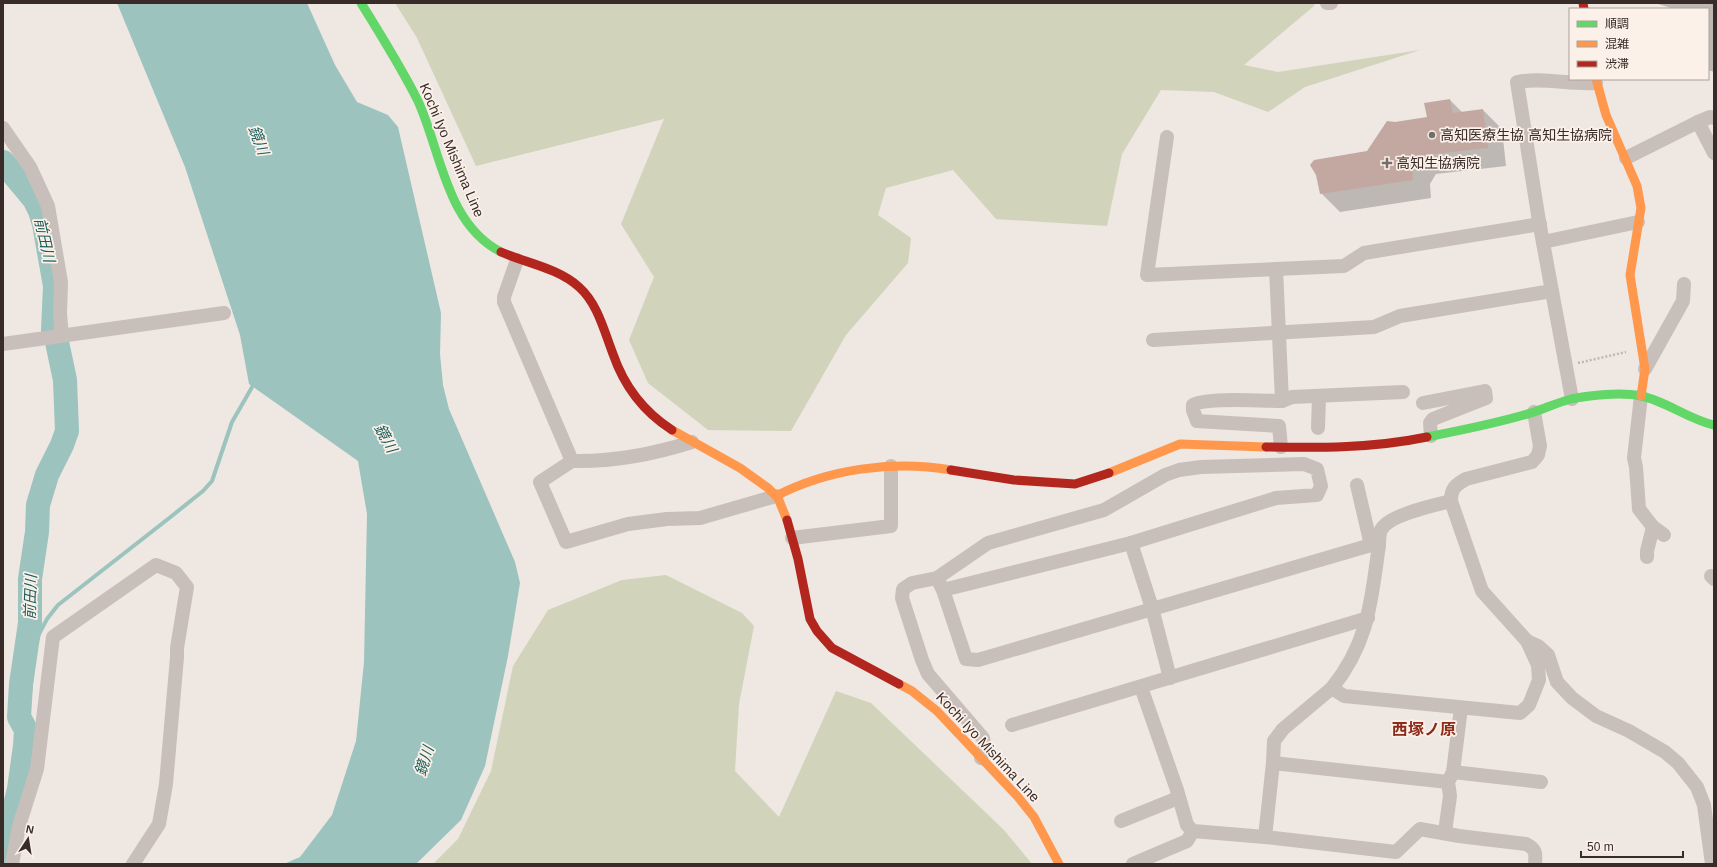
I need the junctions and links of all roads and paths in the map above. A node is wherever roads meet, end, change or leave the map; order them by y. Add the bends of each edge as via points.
1 (361, 3) edge
2 (1327, 3) edge
3 (1331, 3) edge
4 (1596, 81) edge
5 (1714, 118) edge
6 (1698, 122) junction
7 (3, 128) edge
8 (1167, 137) dead end
9 (1714, 153) edge
10 (1626, 158) junction
11 (1638, 222) junction
12 (1540, 224) junction
13 (1543, 242) junction
14 (517, 260) junction
15 (1276, 269) junction
16 (1684, 284) dead end
17 (1552, 291) junction
18 (224, 313) dead end
19 (1280, 333) junction
20 (62, 336) junction
21 (1153, 340) dead end
22 (3, 344) edge
23 (1630, 351) dead end
24 (1566, 366) junction
25 (1645, 369) junction
26 (1403, 392) dead end
27 (1319, 396) junction
28 (1641, 396) junction
29 (1572, 399) junction
30 (1282, 401) junction
31 (1423, 403) dead end
32 (1534, 412) junction
33 (1714, 425) edge
34 (1318, 428) dead end
35 (1431, 436) junction
36 (692, 442) junction
37 (1281, 447) junction
38 (572, 460) junction
39 (891, 466) junction
40 (1357, 485) dead end
41 (776, 496) junction
42 (1450, 501) junction
43 (792, 538) junction
44 (1131, 543) junction
45 (1375, 545) junction
46 (1647, 557) dead end
47 (940, 584) junction
48 (1152, 608) junction
49 (1368, 618) junction
50 (1527, 642) junction
51 (1170, 678) junction
52 (1141, 687) junction
53 (1332, 688) junction
54 (1461, 708) junction
55 (1012, 725) dead end
56 (981, 758) junction
57 (1273, 763) junction
58 (1450, 777) junction
59 (1541, 782) dead end
60 (1178, 798) junction
61 (1121, 821) dead end
62 (1194, 831) junction
63 (1445, 832) junction
64 (1265, 837) junction
65 (12, 864) edge
66 (133, 864) edge
67 (1059, 864) edge
68 (1133, 864) edge
69 (1535, 864) edge
70 (1712, 864) edge

1 - 14 street, Kochi Iyo Mishima Line via 387,45 424,115 454,199 466,222 486,243
2 - 3 street
4 - 10 street via 1606,115
4 - 12 street via 1582,84 1532,79 1517,82
5 - 6 street
6 - 9 street
6 - 10 street
7 - 20 street via 30,167 48,206 61,282
8 - 15 street via 1147,275
10 - 11 street via 1637,186 1641,208
11 - 13 street
11 - 25 street via 1630,283
12 - 13 street
12 - 15 street via 1364,253 1344,266
13 - 17 street
14 - 36 street, Kochi Iyo Mishima Line via 546,269 578,286 598,314 618,366 638,401 653,418
14 - 38 street via 504,302
15 - 19 street
16 - 25 street via 1683,301
17 - 19 street via 1400,316 1374,327
17 - 24 street
18 - 20 street
19 - 21 street
19 - 30 street
20 - 22 street
23 - 24 path
24 - 29 street
25 - 28 street
26 - 27 street
27 - 30 street via 1292,397
27 - 34 street
28 - 29 street via 1617,394
28 - 33 street via 1698,421
28 - 46 street via 1634,458 1639,510 1658,531 1647,551
29 - 32 street
30 - 37 street via 1197,402 1193,410 1197,421 1279,426
31 - 35 street via 1485,391 1486,398 1433,419 1430,423
32 - 35 street via 1470,429
32 - 42 street via 1540,446 1535,459 1532,462 1466,479 1456,484 1451,491
35 - 37 street via 1360,446
36 - 38 street via 668,450 597,462
36 - 41 street, Kochi Iyo Mishima Line via 747,472
37 - 39 street via 1180,444 1119,470 1075,484 1014,480 936,467
38 - 41 street via 540,482 566,542 628,524 700,518
39 - 41 street via 844,472 797,485
39 - 43 street via 891,526
40 - 45 street
41 - 43 street, Kochi Iyo Mishima Line via 782,506
42 - 45 street via 1401,515 1389,522 1381,529
42 - 50 street via 1482,591
43 - 56 street, Kochi Iyo Mishima Line via 810,619 822,640 926,701
44 - 47 street
44 - 47 street via 1276,498 1317,495 1321,486 1317,469 1304,464 1178,470 1104,510 988,543
44 - 48 street
45 - 48 street
45 - 49 street
47 - 48 street via 966,659 978,660
47 - 56 street via 912,582 903,589 902,598 928,674 983,738 985,748
48 - 51 street
49 - 51 street
49 - 53 street via 1364,634 1352,659
50 - 54 street via 1538,665 1539,680 1529,705 1520,714
50 - 70 street via 1538,646 1548,655 1557,682 1572,698 1596,716 1665,752 1678,764 1696,787 1704,805
51 - 52 street
52 - 55 street
52 - 60 street
53 - 54 street via 1344,696
53 - 57 street via 1283,729 1274,741
54 - 58 street
56 - 67 street, Kochi Iyo Mishima Line via 1034,817
57 - 58 street
57 - 64 street
58 - 59 street
58 - 63 street
60 - 61 street
60 - 62 street via 1187,825
62 - 64 street
62 - 68 street via 1187,841
63 - 64 street via 1420,829 1396,852
63 - 69 street via 1458,836 1526,844 1533,847 1536,853
65 - 66 street via 19,826 37,769 53,637 156,565 176,573 187,587 177,648 166,784 159,824

